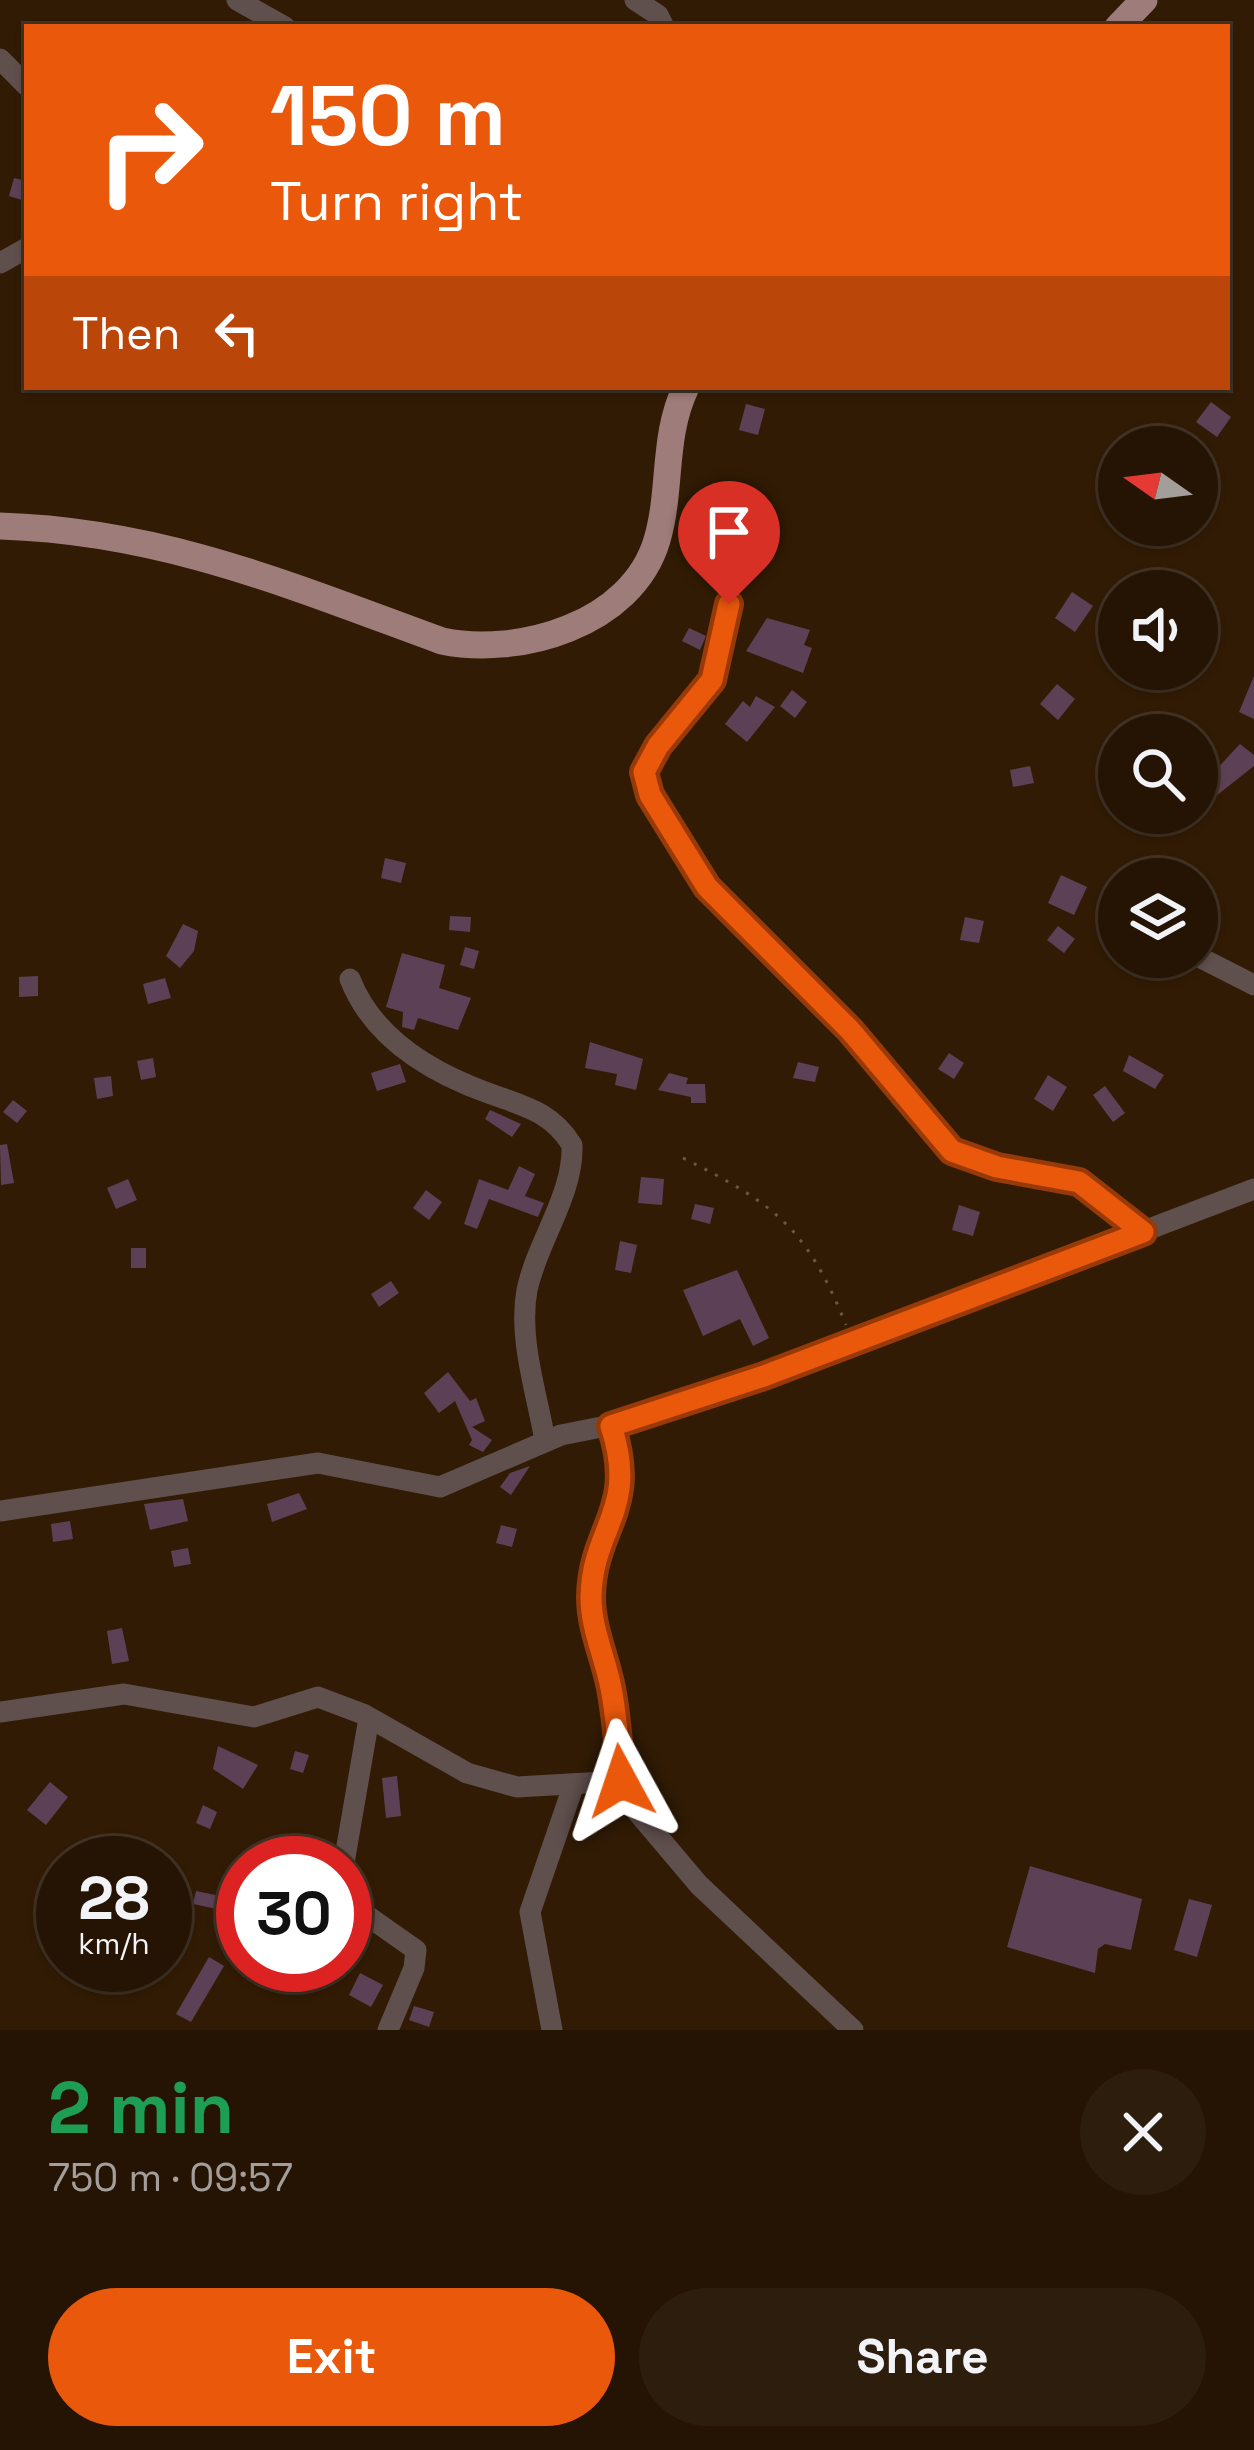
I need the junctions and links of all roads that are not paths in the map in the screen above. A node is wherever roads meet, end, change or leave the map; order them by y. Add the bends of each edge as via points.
1 (237, 0) edge
2 (634, 0) edge
3 (1144, 0) edge
4 (280, 24) edge
5 (662, 24) edge
6 (1121, 24) edge
7 (0, 58) edge
8 (24, 83) edge
9 (685, 390) edge
10 (0, 526) edge
11 (729, 604) dead end
12 (1218, 967) edge
13 (350, 979) dead end
14 (1254, 985) edge
15 (1254, 1189) edge
16 (1143, 1232) junction
17 (611, 1426) junction
18 (545, 1441) junction
19 (0, 1511) edge
20 (0, 1712) edge
21 (369, 1718) junction
22 (621, 1781) junction
23 (574, 1784) junction
24 (349, 1836) edge
25 (372, 1919) edge
26 (388, 2030) edge
27 (552, 2030) edge
28 (854, 2030) edge

1 - 4 street
2 - 5 street
3 - 6 main road
7 - 8 street
9 - 10 main road via 673,416 656,544 640,574 588,620 514,645 442,641 133,537
11 - 16 street via 712,680 644,772 707,887 850,1030 952,1151 1079,1182
12 - 14 street
13 - 18 street via 384,1037 462,1083 533,1107 572,1145 526,1293 527,1349
15 - 16 street
16 - 17 street
17 - 18 street
17 - 22 street via 622,1491 591,1592
18 - 19 street via 440,1487 318,1463
20 - 21 street via 124,1694 254,1717 319,1697
21 - 23 street via 467,1773 518,1787
21 - 24 street
22 - 23 street
22 - 28 street via 640,1819 699,1886
23 - 27 street via 530,1912
25 - 26 street via 416,1950

